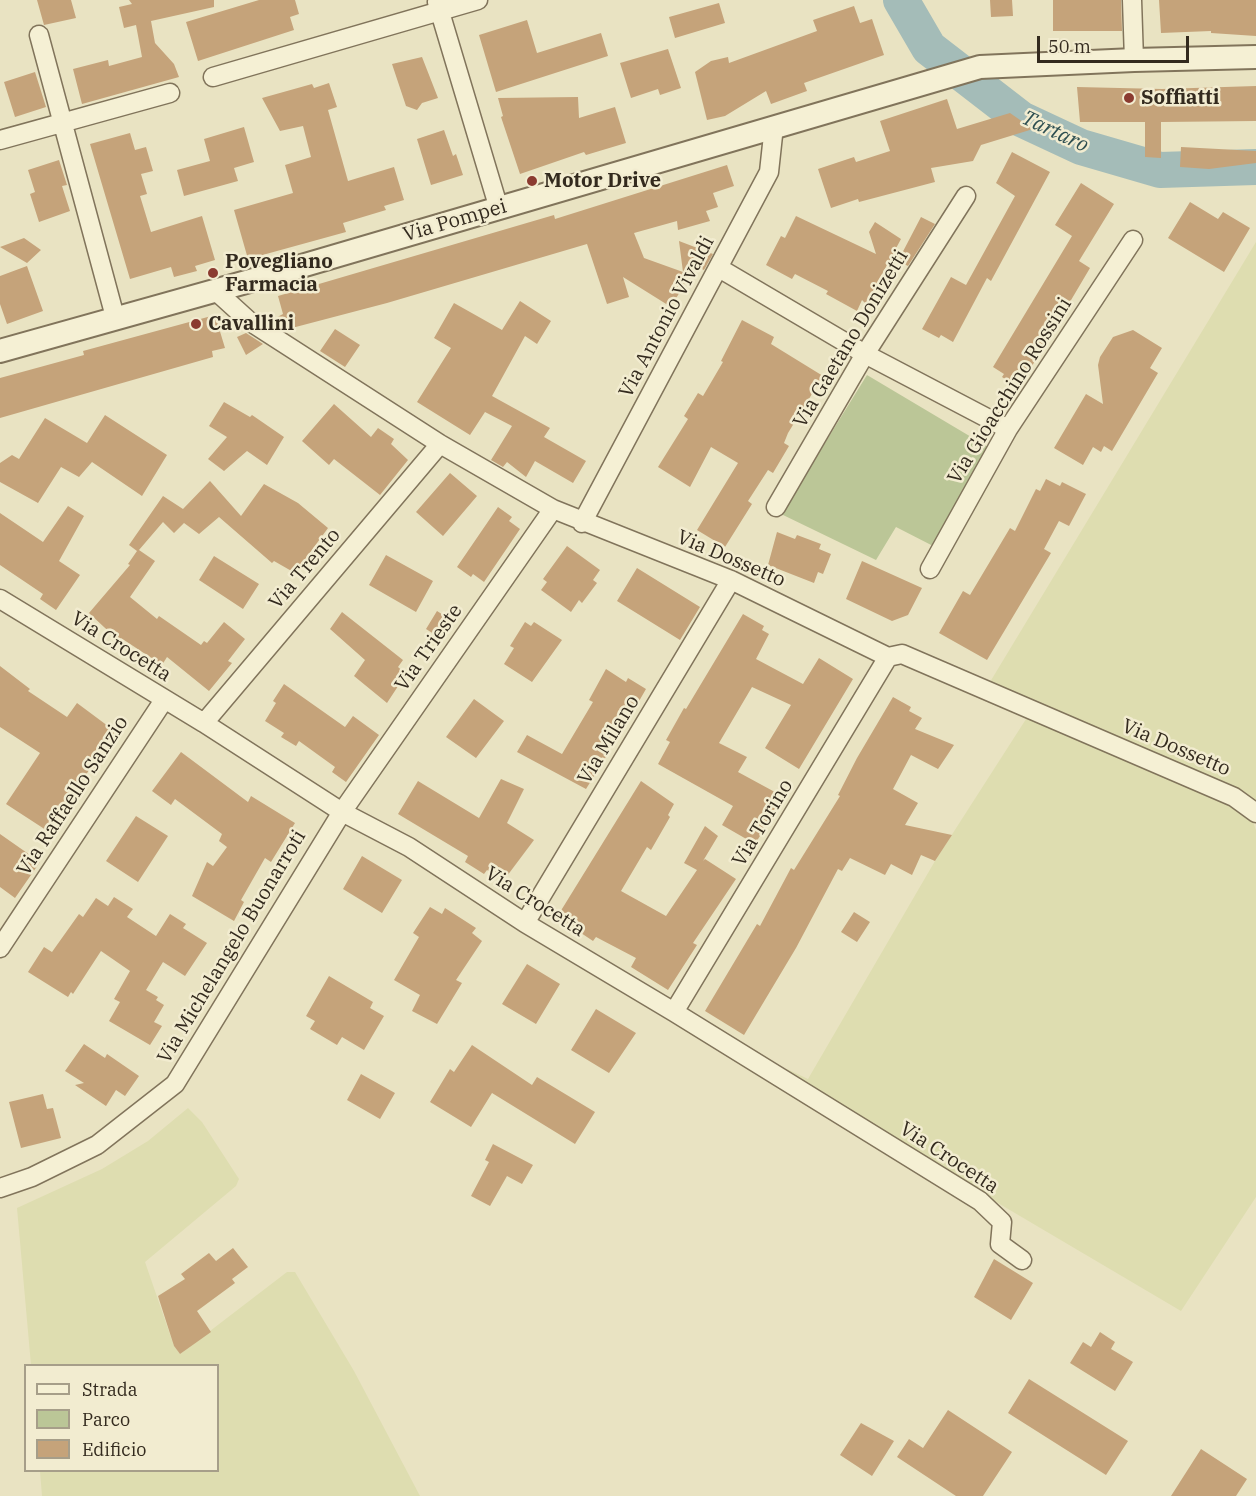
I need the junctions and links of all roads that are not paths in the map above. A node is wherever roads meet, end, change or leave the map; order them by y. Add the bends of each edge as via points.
1 (478, 0) edge
2 (1132, 0) edge
3 (439, 6) edge
4 (39, 35) dead end
5 (1256, 57) edge
6 (1134, 60) junction
7 (213, 77) dead end
8 (170, 93) dead end
9 (63, 122) junction
10 (774, 126) junction
11 (0, 140) edge
12 (966, 196) dead end
13 (499, 209) junction
14 (1133, 240) dead end
15 (719, 268) junction
16 (216, 291) junction
17 (115, 317) junction
18 (0, 351) edge
19 (865, 354) junction
20 (1008, 429) junction
21 (440, 444) junction
22 (776, 507) dead end
23 (553, 509) junction
24 (582, 523) junction
25 (930, 569) dead end
26 (731, 580) junction
27 (1, 603) edge
28 (888, 657) junction
29 (164, 700) junction
30 (204, 723) junction
31 (342, 812) junction
32 (1256, 813) edge
33 (525, 923) junction
34 (0, 948) edge
35 (674, 1012) junction
36 (0, 1188) edge
37 (1022, 1260) dead end

1 - 3 street
2 - 6 street
3 - 7 street
3 - 13 street
4 - 9 street
5 - 6 street, Via Pompei
6 - 10 street, Via Pompei via 980,67
8 - 9 street
9 - 11 street
9 - 17 street
10 - 13 street, Via Pompei
10 - 15 street, Via Antonio Vivaldi via 769,172
12 - 19 street, Via Gaetano Donizetti
13 - 16 street, Via Pompei
14 - 20 street, Via Gioacchino Rossini
15 - 19 street
15 - 24 street, Via Antonio Vivaldi
16 - 17 street, Via Pompei
16 - 21 street, Via Dossetto via 249,321
17 - 18 street, Via Pompei
19 - 20 street
19 - 22 street, Via Gaetano Donizetti
20 - 25 street, Via Gioacchino Rossini
21 - 23 street, Via Dossetto
21 - 30 street, Via Trento
23 - 24 street, Via Dossetto
23 - 31 street, Via Trieste
24 - 26 street, Via Dossetto
26 - 28 street, Via Dossetto
26 - 33 street, Via Milano
27 - 29 street, Via Crocetta
28 - 32 street, Via Dossetto via 902,654 1233,797
28 - 35 street, Via Torino
29 - 30 street, Via Crocetta
29 - 34 street, Via Raffaello Sanzio
30 - 31 street, Via Crocetta
31 - 33 street, Via Crocetta via 409,847
31 - 36 street, Via Michelangelo Buonarroti via 175,1084 97,1145
33 - 35 street, Via Crocetta
35 - 37 street, Via Crocetta via 980,1201 1002,1222 1000,1244

